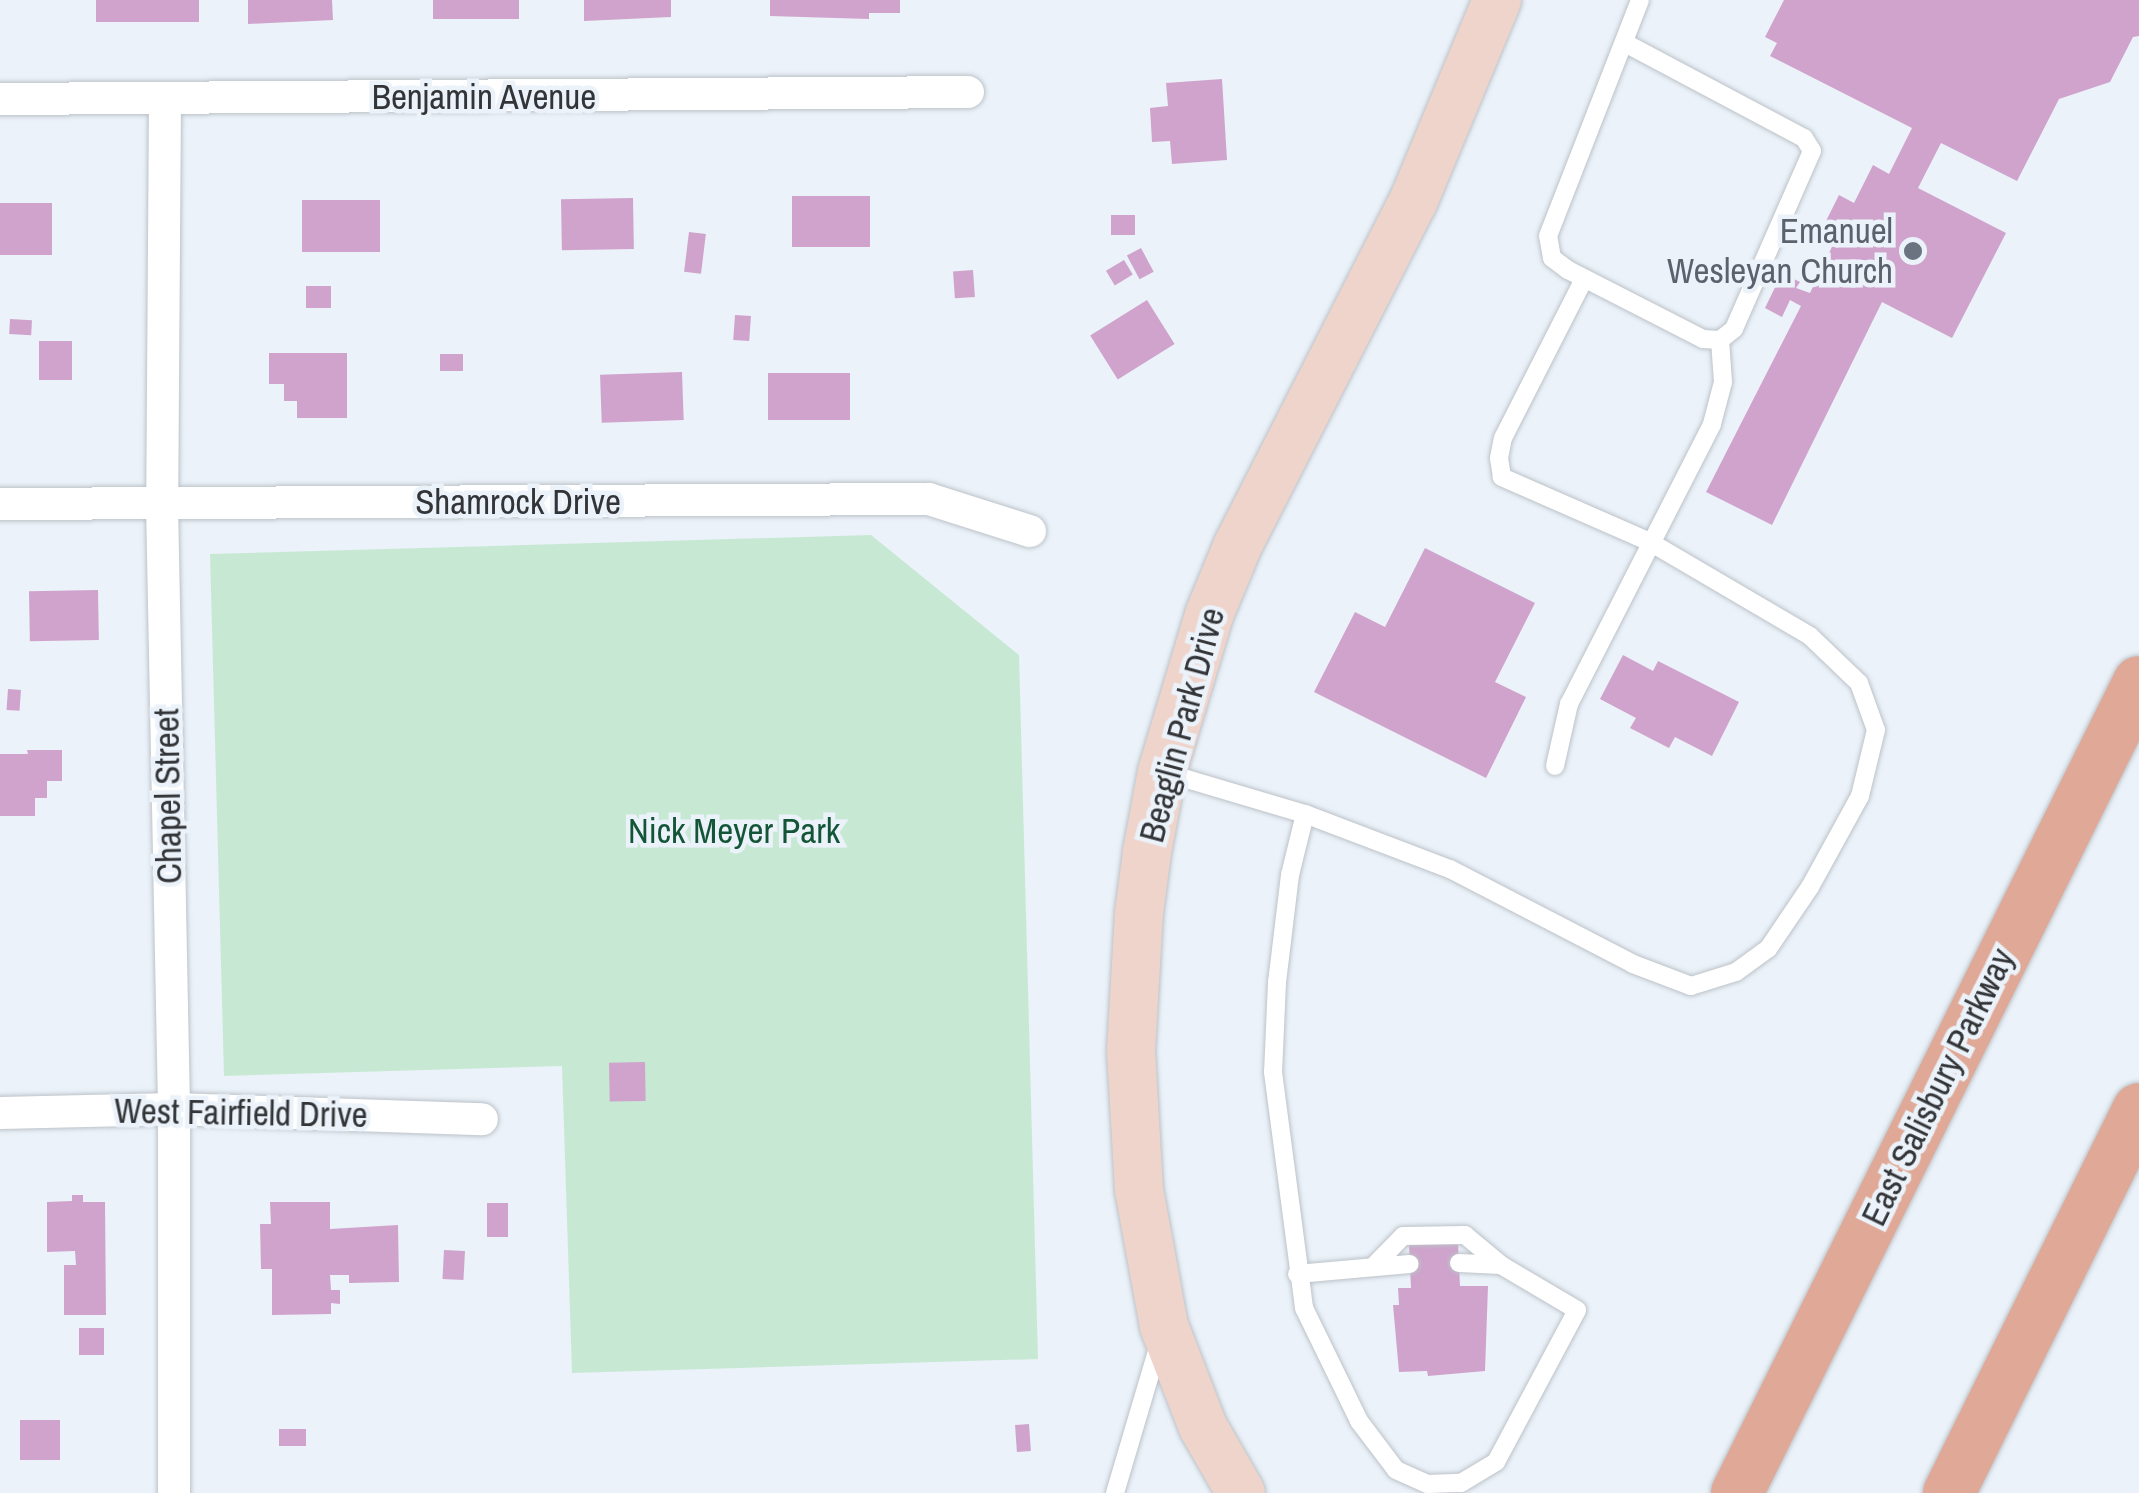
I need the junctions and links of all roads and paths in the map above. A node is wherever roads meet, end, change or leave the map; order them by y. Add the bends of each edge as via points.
1 (1497, 0) edge
2 (1640, 0) edge
3 (1624, 42) junction
4 (968, 92) dead end
5 (0, 99) edge
6 (165, 99) junction
7 (1584, 278) junction
8 (1720, 340) junction
9 (0, 504) edge
10 (162, 504) junction
11 (1030, 531) dead end
12 (1650, 542) junction
13 (2139, 682) edge
14 (1555, 766) dead end
15 (1162, 772) junction
16 (1305, 814) junction
17 (2139, 1109) edge
18 (174, 1110) junction
19 (0, 1113) edge
20 (482, 1119) dead end
21 (1410, 1264) dead end
22 (1458, 1264) dead end
23 (1501, 1265) junction
24 (1373, 1268) junction
25 (1297, 1274) junction
26 (1164, 1326) junction
27 (2008, 1380) junction
28 (1747, 1492) edge
29 (174, 1493) edge
30 (1115, 1493) edge
31 (1240, 1493) edge
32 (1949, 1493) edge
33 (1958, 1493) edge

1 - 15 main road, Beaglin Park Drive via 1413,202 1238,546 1209,615
2 - 3 lane
3 - 7 lane via 1548,236 1552,258
3 - 8 lane via 1804,138 1812,151 1734,328
4 - 6 street, Benjamin Avenue
5 - 6 street, Benjamin Avenue
6 - 10 street, Chapel Street
7 - 8 lane via 1704,339
7 - 12 lane via 1503,438 1502,477
8 - 12 lane via 1722,382 1712,424
9 - 10 street, Shamrock Drive
10 - 11 street, Shamrock Drive via 929,500
10 - 18 street, Chapel Street
12 - 14 lane via 1570,704
12 - 16 lane via 1810,636 1859,684 1876,730 1860,796 1768,949 1736,972 1690,986 1633,964 1450,868
13 - 28 main road, East Salisbury Parkway via 1822,1320
15 - 16 lane
15 - 26 main road, Beaglin Park Drive via 1138,913 1131,1051 1139,1190
16 - 25 lane via 1288,892 1273,1072
17 - 27 main road
18 - 19 street, West Fairfield Drive
18 - 20 street, West Fairfield Drive
18 - 29 street, Chapel Street
21 - 24 lane
22 - 23 lane
23 - 24 lane via 1465,1235 1403,1236
23 - 25 lane via 1577,1310 1496,1462 1461,1484 1428,1484 1396,1470 1358,1421 1304,1308
24 - 25 lane
26 - 30 lane
26 - 31 main road, Beaglin Park Drive via 1203,1427
27 - 32 main road
27 - 33 main road

